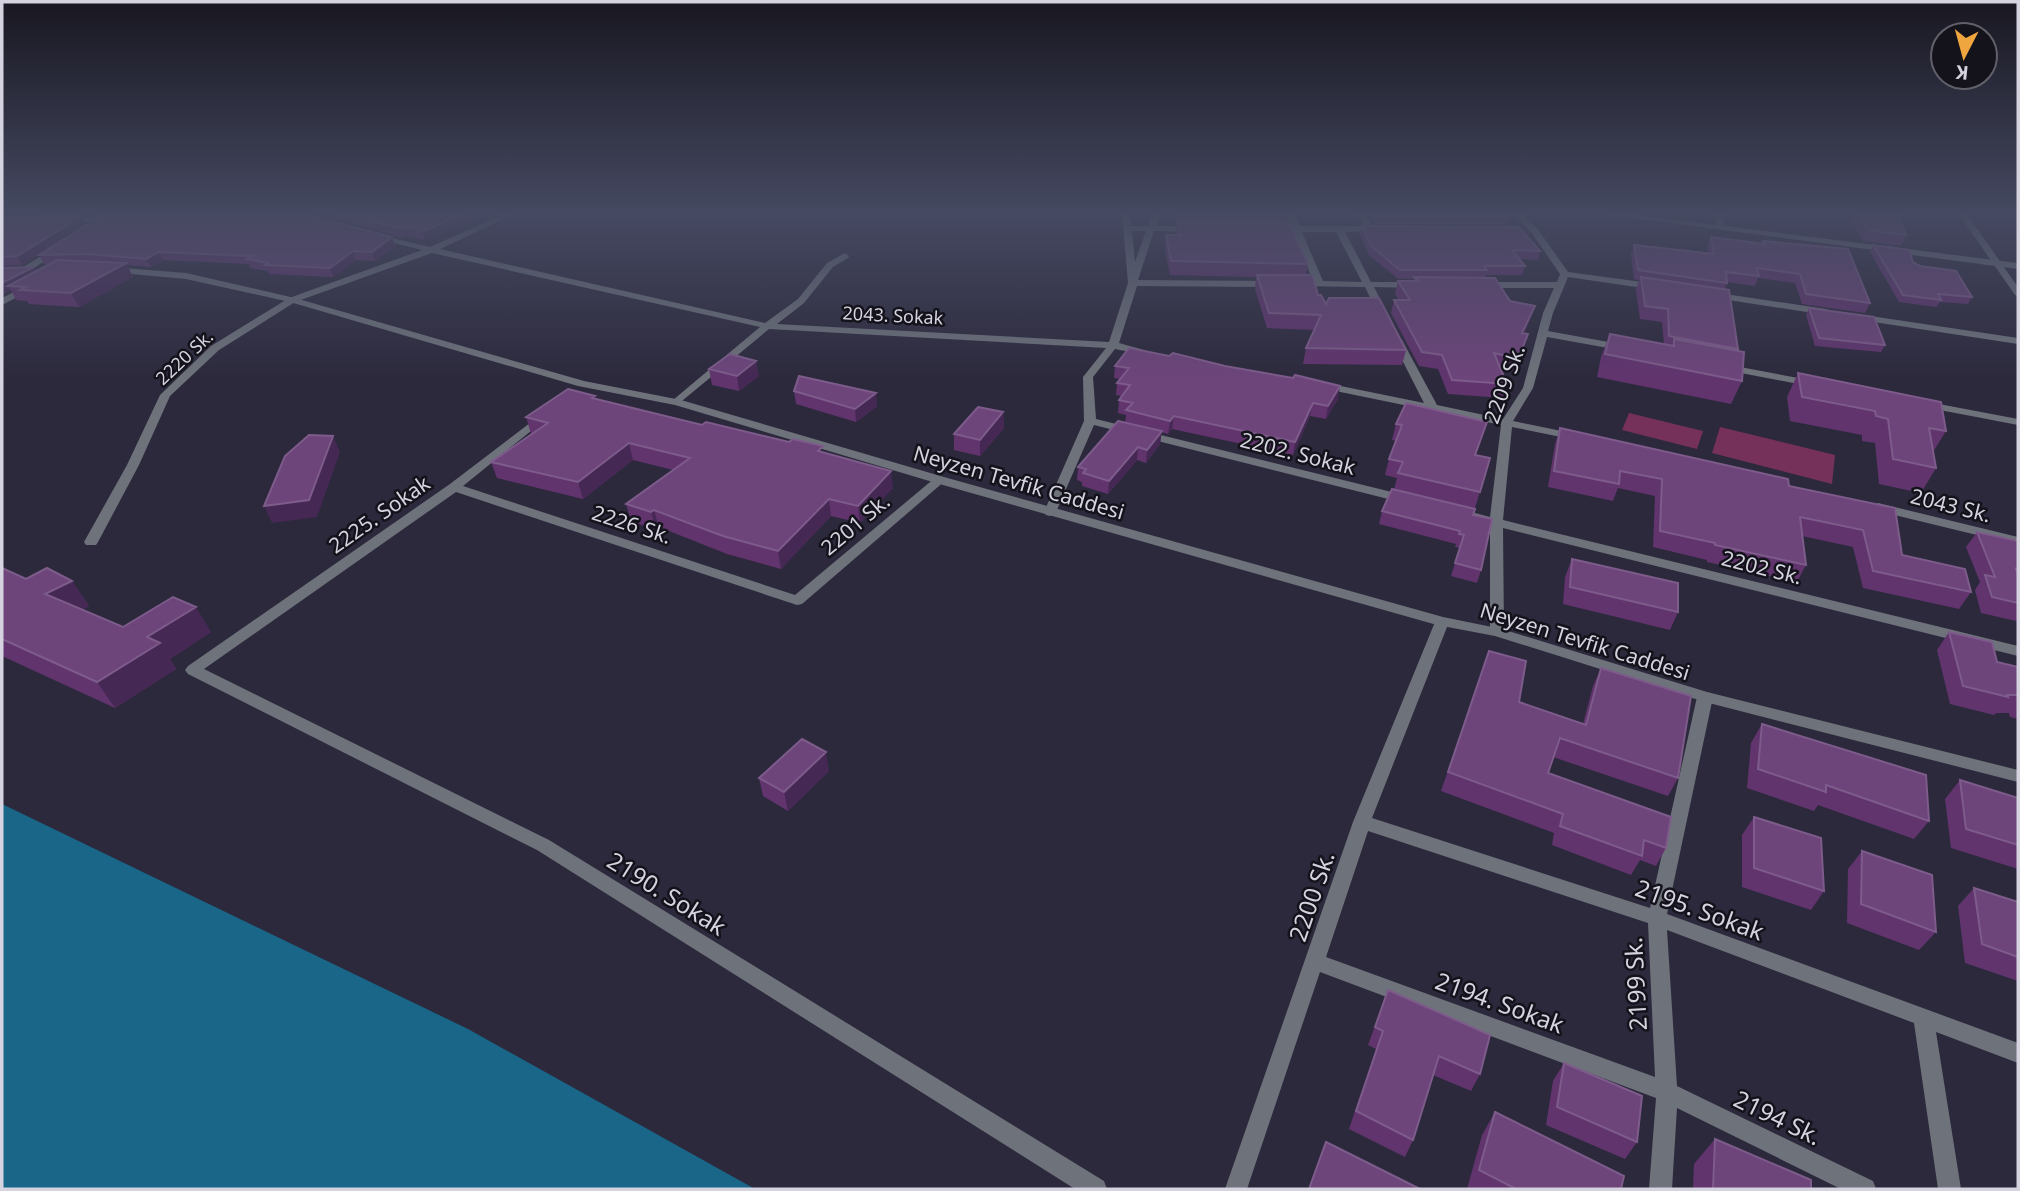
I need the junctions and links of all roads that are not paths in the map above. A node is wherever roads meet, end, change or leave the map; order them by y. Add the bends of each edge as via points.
1 (22, 269) edge
2 (104, 269) edge
3 (379, 269) edge
4 (513, 269) edge
5 (827, 269) edge
6 (1129, 269) edge
7 (1137, 269) edge
8 (1312, 269) edge
9 (1359, 269) edge
10 (1557, 269) edge
11 (2003, 269) edge
12 (1563, 279) junction
13 (1132, 283) junction
14 (1279, 284) edge
15 (1292, 284) edge
16 (1319, 284) junction
17 (1368, 285) junction
18 (1423, 285) edge
19 (1465, 285) edge
20 (1675, 290) edge
21 (2018, 293) edge
22 (1703, 294) edge
23 (292, 300) junction
24 (2, 302) edge
25 (1387, 321) edge
26 (767, 326) junction
27 (1543, 333) junction
28 (1393, 334) edge
29 (2018, 341) edge
30 (1114, 345) junction
31 (1638, 351) edge
32 (1153, 353) edge
33 (1706, 363) edge
34 (1312, 384) edge
35 (1828, 386) edge
36 (677, 402) junction
37 (1910, 402) edge
38 (1432, 407) junction
39 (550, 410) edge
40 (1090, 421) junction
41 (1507, 421) junction
42 (2018, 422) edge
43 (1587, 440) edge
44 (940, 480) junction
45 (454, 488) junction
46 (1415, 502) edge
47 (1870, 505) edge
48 (1050, 512) junction
49 (1456, 512) edge
50 (1496, 523) junction
51 (2018, 541) edge
52 (91, 542) dead end
53 (797, 601) joint
54 (1442, 622) junction
55 (1497, 632) junction
56 (2018, 651) edge
57 (193, 670) joint
58 (1704, 697) junction
59 (2018, 776) edge
60 (1362, 822) junction
61 (1657, 918) junction
62 (1314, 961) junction
63 (1923, 1017) junction
64 (2018, 1053) edge
65 (1667, 1092) junction
66 (1097, 1189) edge
67 (1236, 1189) edge
68 (1660, 1189) edge
69 (1865, 1189) edge
70 (1950, 1189) edge

1 - 24 street via 47,274
2 - 23 street, Neyzen Tevfik Caddesi via 186,276
3 - 23 street, 2220 Sk.
4 - 26 street, 2043. Sokak
5 - 26 street via 801,301
6 - 13 street
7 - 13 street
8 - 16 street
9 - 17 street
10 - 12 street
11 - 21 street
12 - 19 street
12 - 20 street
12 - 27 street, 2209 Sk.
13 - 14 street
13 - 30 street
15 - 16 street
16 - 17 street
17 - 18 street
17 - 25 street
22 - 29 street
23 - 36 street, Neyzen Tevfik Caddesi via 577,389
23 - 52 street, 2220 Sk. via 215,348 165,395
26 - 30 street, 2043. Sokak
26 - 36 street
27 - 31 street
27 - 41 street, 2209 Sk. via 1528,388
28 - 38 street
30 - 32 street, 2043. Sokak
30 - 40 street via 1088,377
33 - 35 street
34 - 38 street
36 - 44 street, Neyzen Tevfik Caddesi
37 - 42 street
38 - 41 street
39 - 45 street, 2225. Sokak
40 - 46 street, 2202. Sokak
40 - 48 street
41 - 43 street
41 - 50 street, 2209 Sk.
44 - 48 street, Neyzen Tevfik Caddesi
44 - 53 street, 2201 Sk.
45 - 53 street, 2226 Sk.
45 - 57 street, 2225. Sokak
47 - 51 street, 2043 Sk.
48 - 54 street, Neyzen Tevfik Caddesi
49 - 50 street
50 - 55 street, 2209 Sk.
50 - 56 street, 2202 Sk.
54 - 55 street, Neyzen Tevfik Caddesi
54 - 60 street, 2200 Sk.
55 - 58 street, Neyzen Tevfik Caddesi
57 - 66 street, 2190. Sokak via 543,845
58 - 59 street, Neyzen Tevfik Caddesi
58 - 61 street, 2199 Sk.
60 - 61 street, 2195. Sokak
60 - 62 street, 2200 Sk.
61 - 63 street, 2195. Sokak
61 - 65 street, 2199 Sk.
62 - 65 street, 2194. Sokak
62 - 67 street, 2200 Sk.
63 - 64 street, 2195. Sokak
63 - 70 street
65 - 68 street, 2199 Sk.
65 - 69 street, 2194 Sk.

